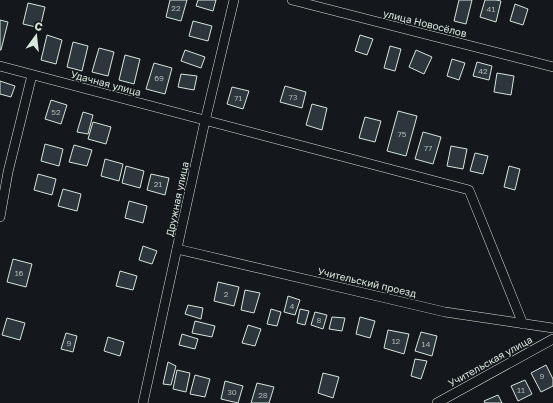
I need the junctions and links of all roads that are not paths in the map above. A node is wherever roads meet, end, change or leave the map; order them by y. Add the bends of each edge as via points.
1 (234, 0) edge
2 (292, 0) edge
3 (0, 66) edge
4 (553, 67) edge
5 (32, 75) junction
6 (205, 121) junction
7 (0, 217) edge
8 (177, 250) junction
9 (523, 324) junction
10 (553, 328) edge
11 (553, 339) edge
12 (143, 403) edge
13 (437, 403) edge

1 - 6 street, Дружная улица
2 - 4 street, улица Новосёлов
3 - 5 street, Удачная улица
5 - 6 street, Удачная улица
5 - 7 street via 8,172
6 - 8 street, Дружная улица
6 - 9 street, Удачная улица via 469,190
8 - 9 street, Учительский проезд via 445,312
8 - 12 street, Дружная улица
9 - 10 street, Учительский проезд
11 - 13 street, Учительская улица

